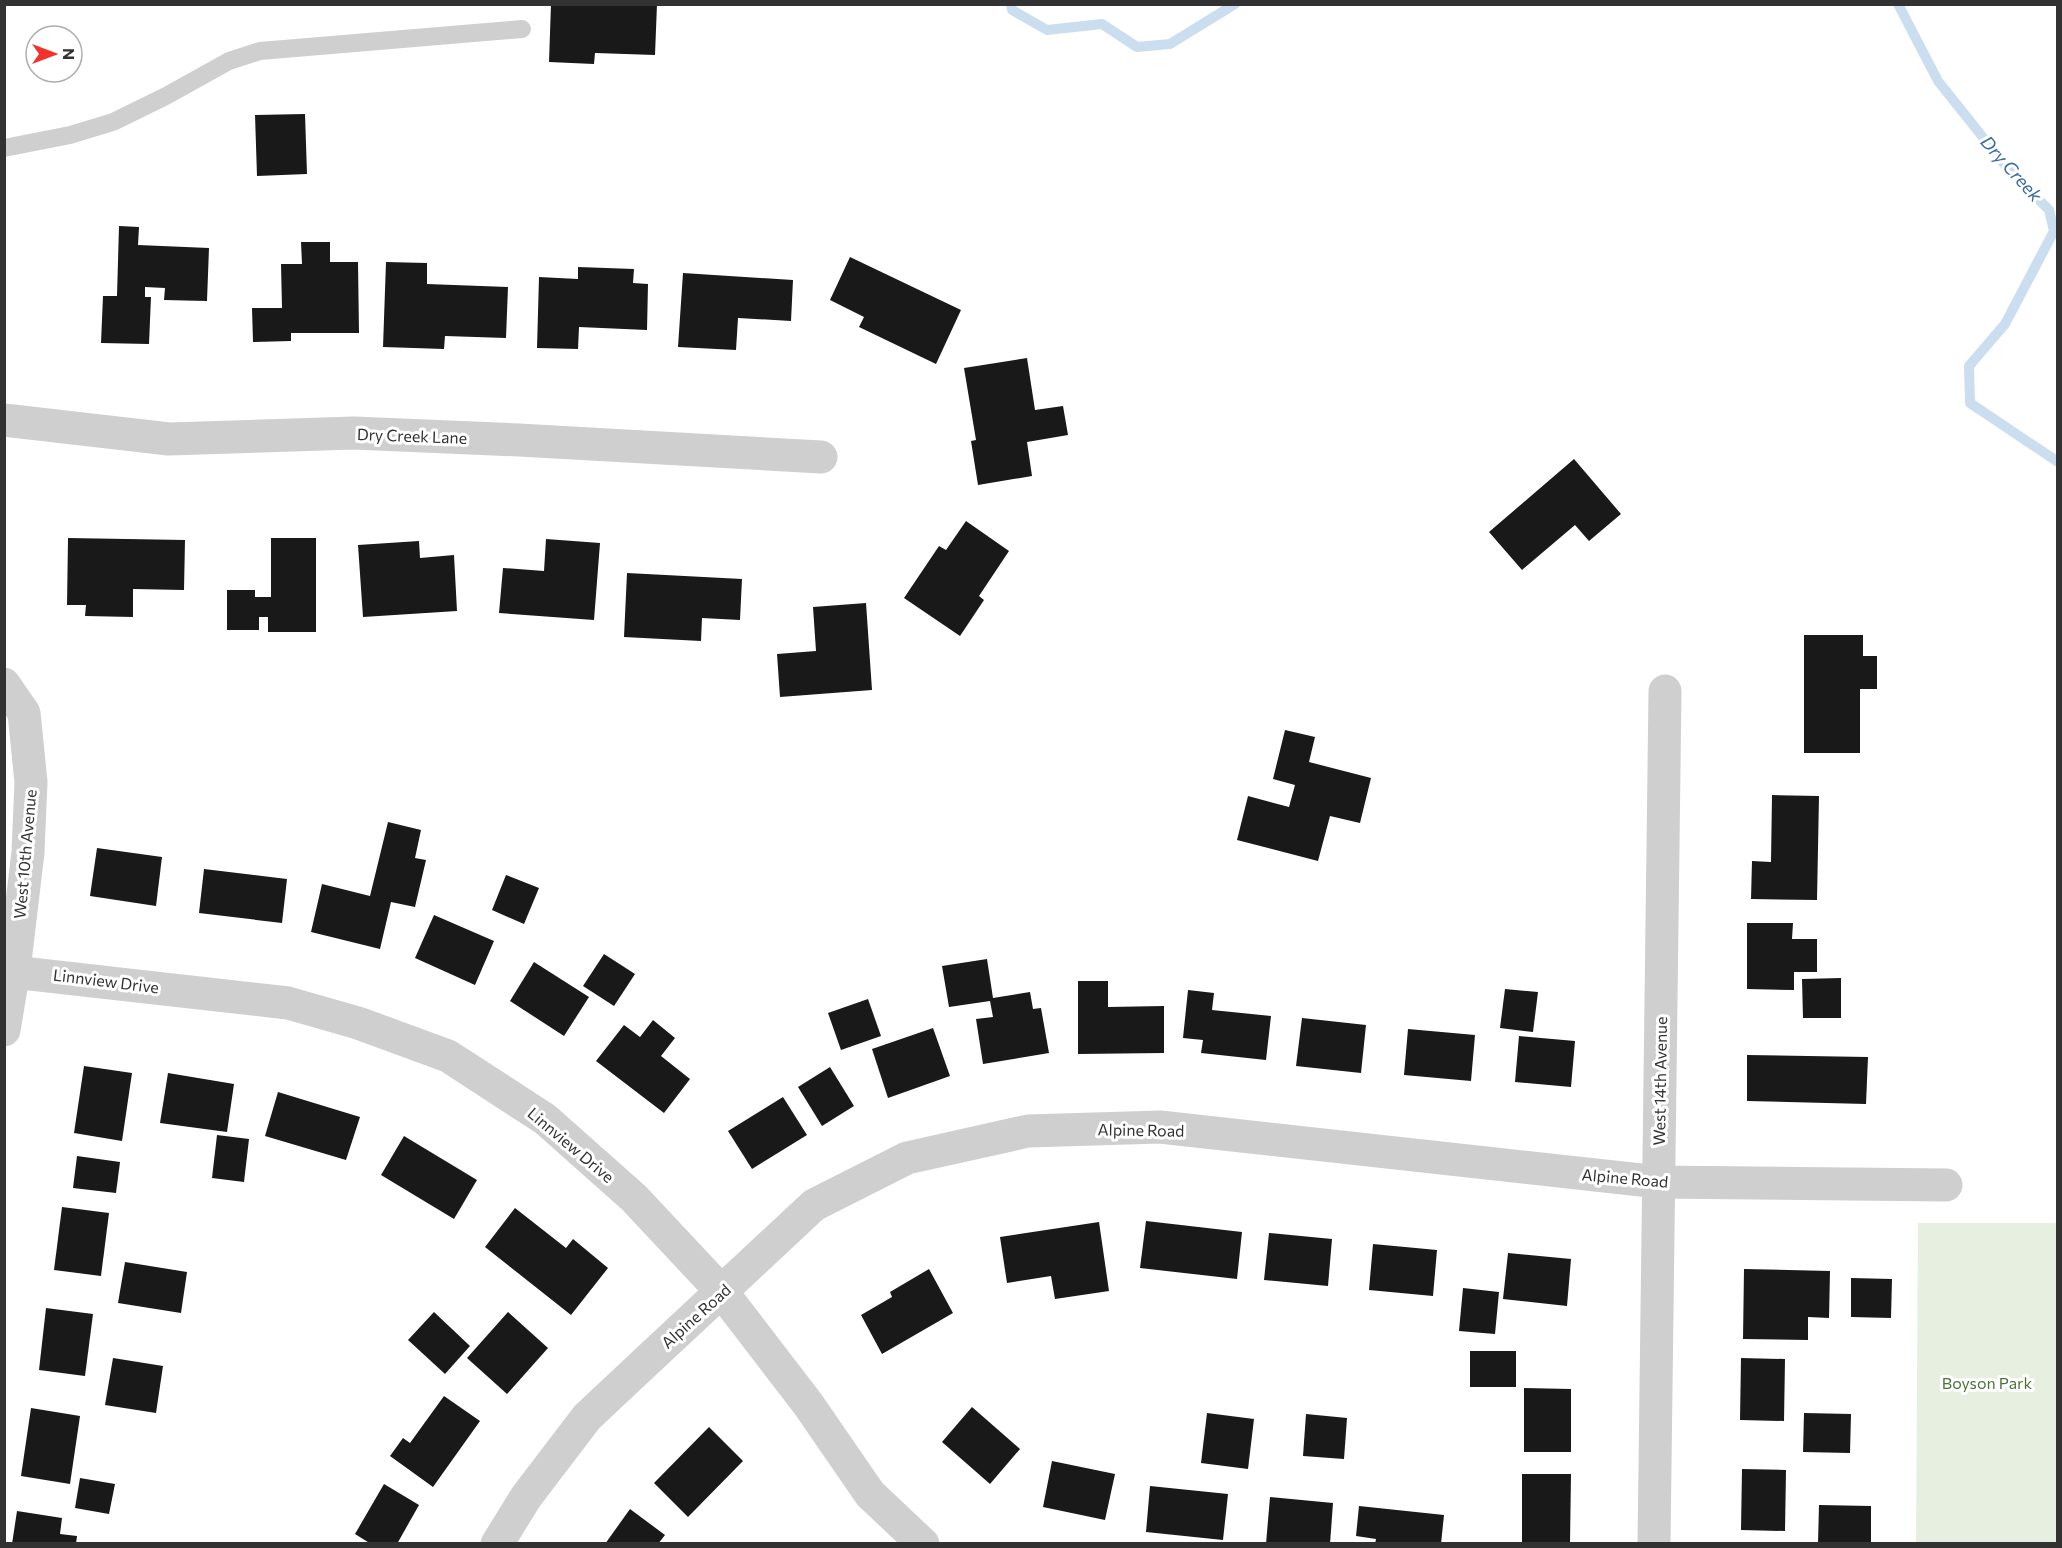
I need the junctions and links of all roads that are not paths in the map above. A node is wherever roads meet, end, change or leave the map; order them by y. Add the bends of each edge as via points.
1 (522, 29) dead end
2 (4, 148) edge
3 (4, 420) edge
4 (821, 457) dead end
5 (4, 684) edge
6 (1665, 691) dead end
7 (9, 970) edge
8 (4, 1030) edge
9 (1659, 1182) junction
10 (1946, 1185) dead end
11 (722, 1292) junction
12 (497, 1544) edge
13 (923, 1544) edge
14 (1654, 1544) edge

1 - 2 lane via 260,51 228,61 113,122
3 - 4 street, Dry Creek Lane via 169,439 354,434
5 - 7 street, West 10th Avenue via 24,713 31,782 28,852
6 - 9 street, West 14th Avenue
7 - 8 street, West 10th Avenue
7 - 11 street, Linnview Drive via 288,1003 358,1023 448,1056 545,1119 634,1198
9 - 10 street, Alpine Road
9 - 11 street, Alpine Road via 1160,1127 1028,1131 907,1158 814,1206
9 - 14 street, West 14th Avenue
11 - 12 street, Alpine Road via 587,1418 526,1497
11 - 13 street, Linnview Drive via 808,1404 870,1494

